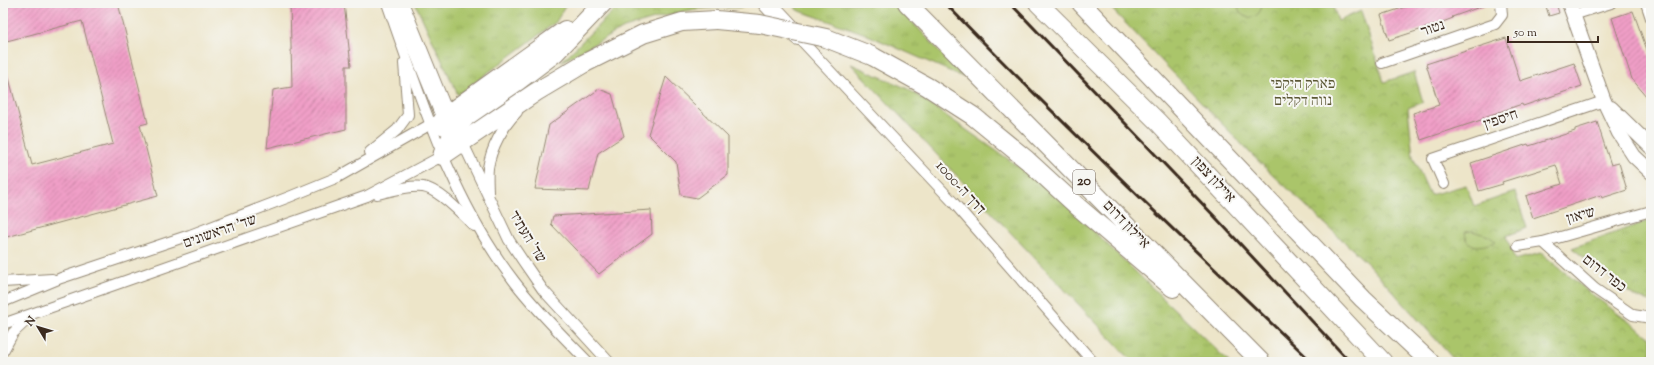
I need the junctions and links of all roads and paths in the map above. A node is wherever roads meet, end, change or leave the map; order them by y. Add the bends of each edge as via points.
1 (387, 3) edge
2 (399, 3) edge
3 (602, 3) edge
4 (767, 3) edge
5 (907, 3) edge
6 (1038, 3) edge
7 (1081, 3) edge
8 (1501, 3) edge
9 (1611, 3) edge
10 (1646, 3) edge
11 (1571, 9) edge
12 (1651, 18) edge
13 (800, 39) joint
14 (403, 48) junction
15 (1382, 63) dead end
16 (536, 92) junction
17 (1604, 100) junction
18 (452, 131) junction
19 (1646, 143) edge
20 (442, 156) junction
21 (1651, 172) edge
22 (338, 177) junction
23 (1444, 184) dead end
24 (367, 196) junction
25 (488, 198) junction
26 (1651, 212) edge
27 (484, 237) junction
28 (1543, 242) junction
29 (1518, 246) dead end
30 (62, 278) junction
31 (3, 282) edge
32 (1363, 299) junction
33 (3, 302) edge
34 (32, 314) junction
35 (1651, 318) edge
36 (3, 324) edge
37 (3, 351) edge
38 (588, 362) edge
39 (609, 362) edge
40 (1093, 362) edge
41 (1260, 362) edge
42 (1383, 362) edge
43 (1414, 362) edge
44 (1430, 362) edge

1 - 14 street, שד' העתיד
2 - 18 highway
3 - 18 highway
4 - 13 highway
5 - 41 highway, איילון דרום / 20
6 - 42 highway, איילון צפון via 1158,122
7 - 32 highway
8 - 15 street, נטור via 1502,15 1496,24
9 - 11 street
10 - 12 street
11 - 17 street
13 - 40 street, דרך ה-1000 via 953,202
14 - 18 street, שד' העתיד
14 - 22 street via 408,115 397,130
16 - 18 highway
16 - 25 street via 509,120 493,151 488,169
16 - 41 highway, bridge via 583,64 643,34 682,22 716,20 760,24 826,38 872,56 973,116
17 - 19 street
17 - 21 street via 1626,145
17 - 23 street, חיספין via 1433,159
18 - 20 highway
18 - 20 street, שד' העתיד
18 - 22 street
18 - 25 street, שד' העתיד
20 - 24 street, שד' הראשונים
20 - 27 street, שד' העתיד
22 - 30 street, שד' הראשונים via 190,234
24 - 27 street via 410,188 423,187 432,190 453,205
24 - 34 street, שד' הראשונים
25 - 39 street, שד' העתיד via 509,240 543,290
26 - 28 street, שיאון
27 - 38 street, שד' העתיד via 514,281
28 - 29 street, שיאון
28 - 35 street, כפר דרום via 1595,289 1633,314
30 - 31 street
30 - 33 street, שד' הראשונים
32 - 43 highway
32 - 44 highway
34 - 36 street, שד' הראשונים
34 - 37 street via 13,333

